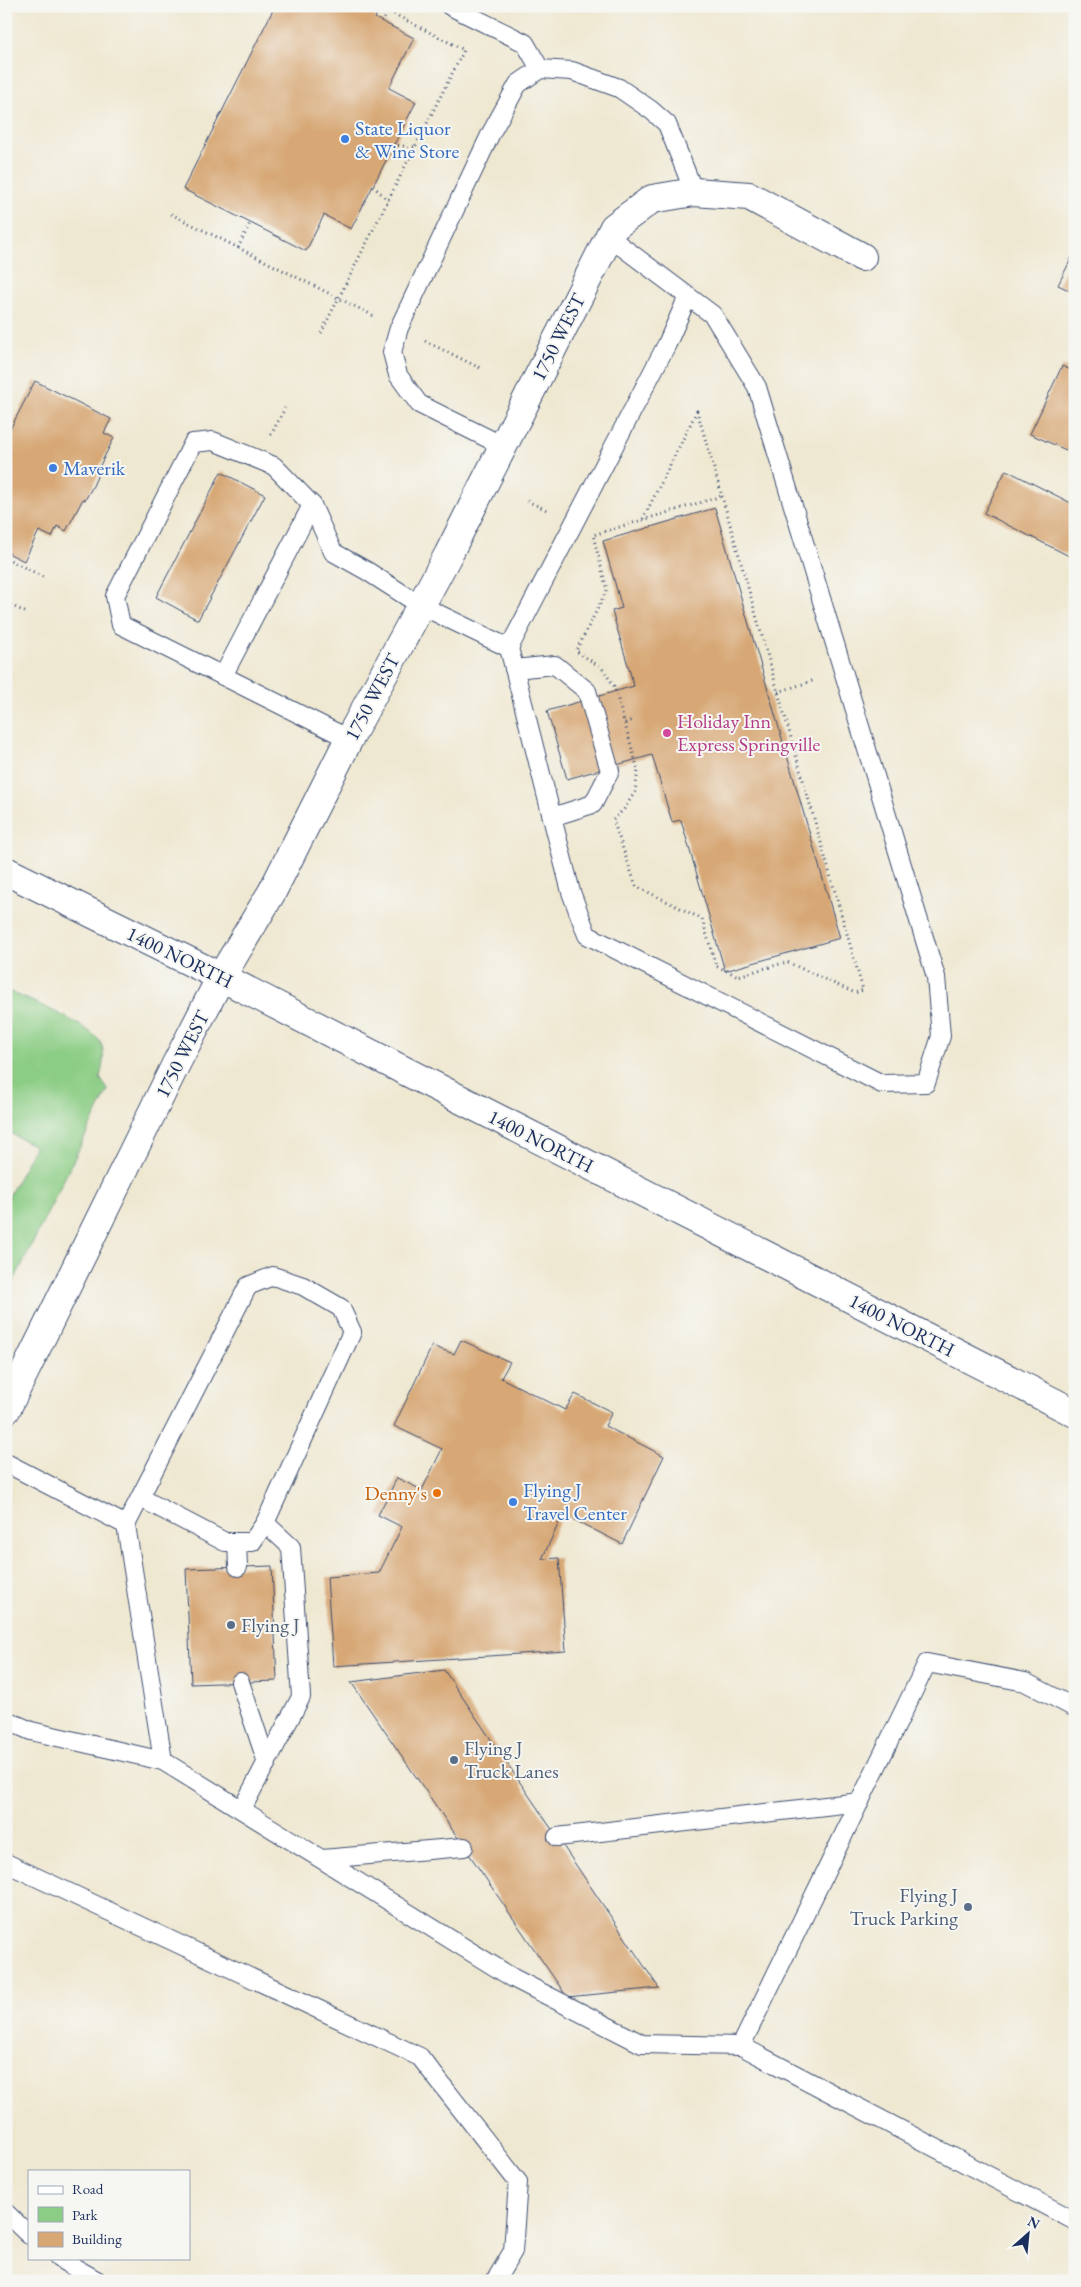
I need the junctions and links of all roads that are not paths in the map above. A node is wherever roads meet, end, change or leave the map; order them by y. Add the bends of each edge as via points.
1 (450, 6) edge
2 (540, 69) junction
3 (694, 192) junction
4 (609, 237) junction
5 (862, 257) dead end
6 (688, 296) junction
7 (503, 446) junction
8 (312, 504) junction
9 (420, 605) junction
10 (509, 648) junction
11 (514, 669) junction
12 (223, 676) junction
13 (349, 739) junction
14 (552, 817) junction
15 (6, 871) edge
16 (221, 977) junction
17 (6, 1410) edge
18 (1075, 1414) edge
19 (6, 1462) edge
20 (141, 1498) junction
21 (265, 1523) junction
22 (126, 1525) junction
23 (237, 1542) junction
24 (238, 1568) dead end
25 (240, 1682) dead end
26 (1075, 1708) edge
27 (6, 1720) edge
28 (163, 1761) junction
29 (267, 1763) junction
30 (860, 1802) junction
31 (242, 1810) junction
32 (557, 1837) dead end
33 (464, 1847) dead end
34 (322, 1859) junction
35 (6, 1862) edge
36 (741, 2046) junction
37 (6, 2213) edge
38 (1075, 2221) edge
39 (28, 2234) edge
40 (61, 2260) edge
41 (98, 2281) edge
42 (494, 2281) edge

1 - 2 lane via 525,43
2 - 3 lane via 572,71 619,88 651,110 667,124
2 - 7 lane via 518,84 491,133 399,328 392,352 398,375 419,404
3 - 4 street, 1750 WEST via 652,199 614,227
3 - 5 street, 1750 WEST via 749,196
4 - 6 lane
4 - 7 street, 1750 WEST
6 - 10 lane via 667,344
6 - 14 lane via 713,315 757,387 844,672 936,977 941,1036 926,1083 882,1084 587,936 571,892
7 - 9 street, 1750 WEST
8 - 9 lane via 333,552
8 - 12 lane
8 - 12 lane via 274,466 213,441 193,444 115,596 121,625
9 - 10 lane
9 - 13 street, 1750 WEST
10 - 11 lane
11 - 14 lane
11 - 14 lane via 555,664 587,691 610,771 593,804
12 - 13 lane
13 - 16 street, 1750 WEST via 272,892
15 - 16 street, 1400 NORTH
16 - 17 street, 1750 WEST
16 - 18 street, 1400 NORTH
19 - 22 lane
20 - 21 lane via 248,1286 273,1276 303,1286 341,1308 352,1332
20 - 22 lane
20 - 23 lane via 225,1542
21 - 23 lane via 252,1542
21 - 29 lane via 292,1547 301,1697
22 - 28 lane
23 - 24 lane
25 - 29 lane
26 - 30 lane via 1025,1682 927,1663
27 - 28 lane via 31,1731
28 - 31 lane
29 - 31 lane
30 - 32 lane
30 - 36 lane
31 - 34 lane
33 - 34 lane
34 - 36 lane via 513,1978 642,2044
35 - 42 lane via 420,2057 518,2182 513,2252
36 - 38 lane
37 - 39 lane
40 - 41 lane

